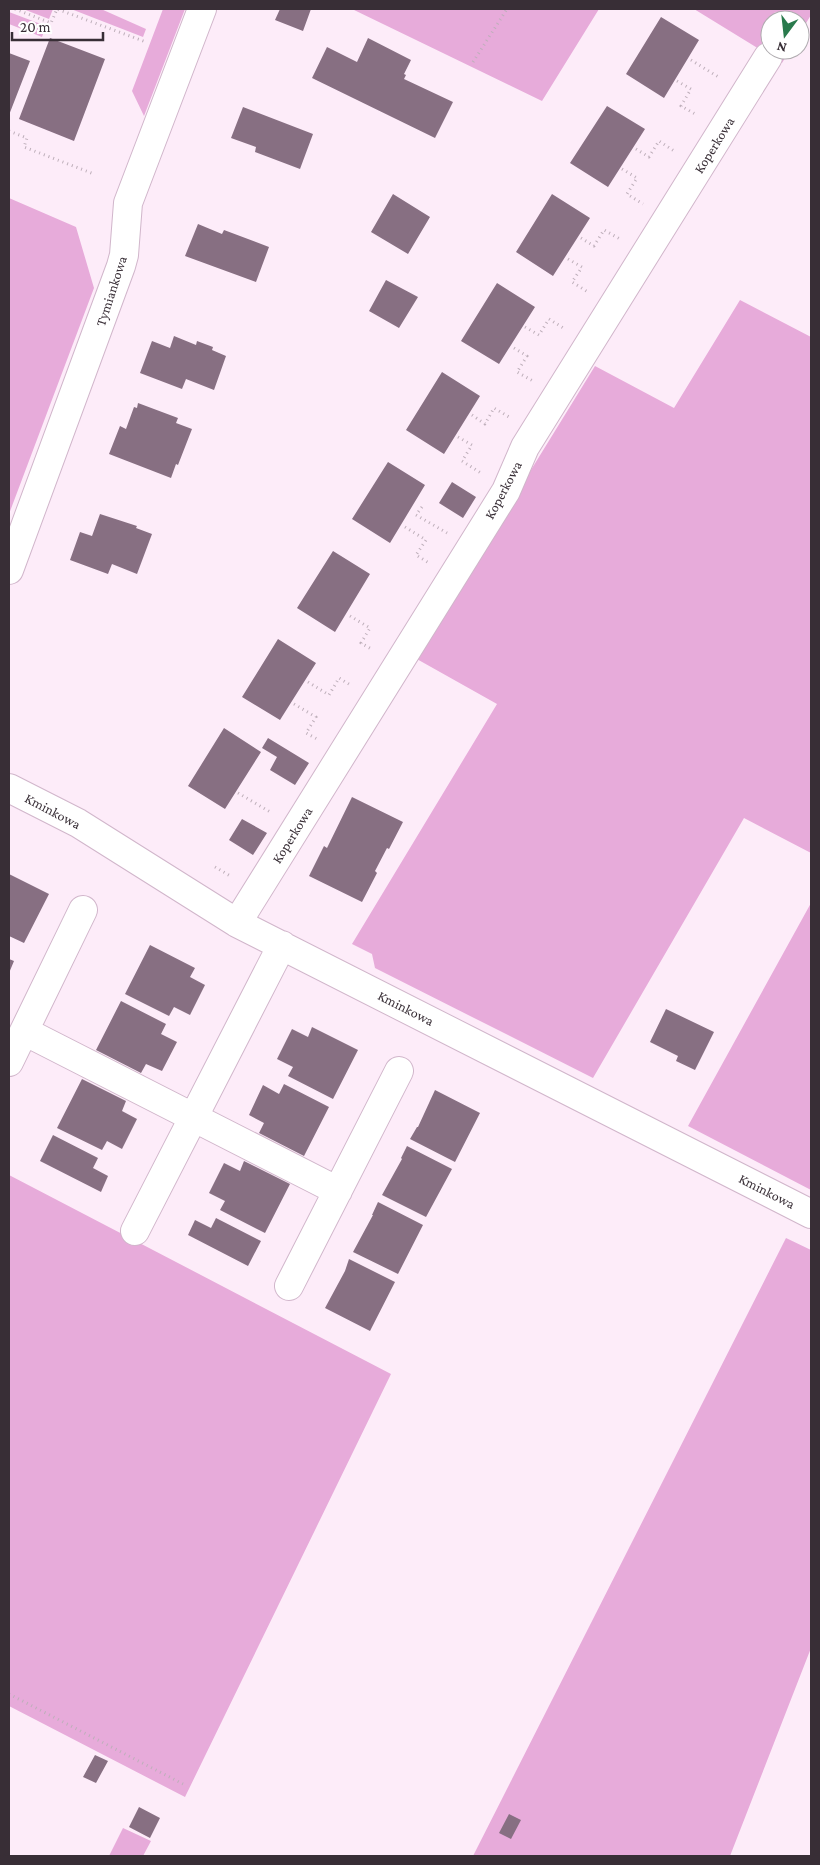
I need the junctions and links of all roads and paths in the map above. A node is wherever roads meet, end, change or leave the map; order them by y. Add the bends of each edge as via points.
1 (15, 9) edge
2 (202, 9) edge
3 (507, 9) edge
4 (146, 42) dead end
5 (691, 60) dead end
6 (766, 60) edge
7 (473, 62) dead end
8 (722, 79) dead end
9 (677, 81) dead end
10 (705, 120) dead end
11 (9, 131) edge
12 (636, 149) dead end
13 (676, 152) dead end
14 (622, 169) dead end
15 (94, 174) dead end
16 (650, 208) dead end
17 (581, 238) dead end
18 (621, 240) dead end
19 (568, 259) dead end
20 (595, 296) dead end
21 (525, 327) dead end
22 (572, 333) dead end
23 (514, 348) dead end
24 (540, 386) dead end
25 (472, 415) dead end
26 (511, 418) dead end
27 (458, 436) dead end
28 (489, 477) dead end
29 (422, 506) dead end
30 (405, 527) dead end
31 (449, 534) dead end
32 (434, 566) dead end
33 (9, 570) edge
34 (350, 616) dead end
35 (380, 654) dead end
36 (308, 682) dead end
37 (358, 690) dead end
38 (294, 704) dead end
39 (325, 744) dead end
40 (9, 788) edge
41 (238, 793) dead end
42 (276, 815) dead end
43 (84, 910) dead end
44 (237, 923) junction
45 (282, 945) junction
46 (24, 1031) junction
47 (9, 1062) edge
48 (400, 1071) dead end
49 (193, 1118) junction
50 (338, 1191) junction
51 (811, 1214) edge
52 (135, 1231) dead end
53 (289, 1286) dead end
54 (9, 1694) edge
55 (183, 1784) dead end

1 - 4 path via 51,22 57,9
2 - 33 street, Tymiankowa via 128,203 122,266
3 - 7 path
5 - 8 path
6 - 44 street, Koperkowa via 526,447 506,491
9 - 10 path via 691,89 681,106
11 - 15 path via 27,138 24,147
12 - 13 path via 649,157 659,141
14 - 16 path via 636,178 627,194
17 - 18 path via 594,246 604,230
19 - 20 path via 582,267 572,282
21 - 22 path via 540,335 550,319
23 - 24 path via 527,356 517,372
25 - 26 path via 485,424 494,408
27 - 28 path via 472,445 462,461
29 - 31 path via 416,515
30 - 32 path via 426,540 416,555
34 - 35 path via 370,628 361,643
36 - 37 path via 329,695 339,678
38 - 39 path via 316,717 306,733
40 - 44 street, Kminkowa via 78,823
41 - 42 path
43 - 46 street
44 - 45 street, Kminkowa
45 - 49 street
45 - 51 street, Kminkowa
46 - 47 street
46 - 49 street
48 - 50 street
49 - 50 street
49 - 52 street
50 - 53 street
54 - 55 path

